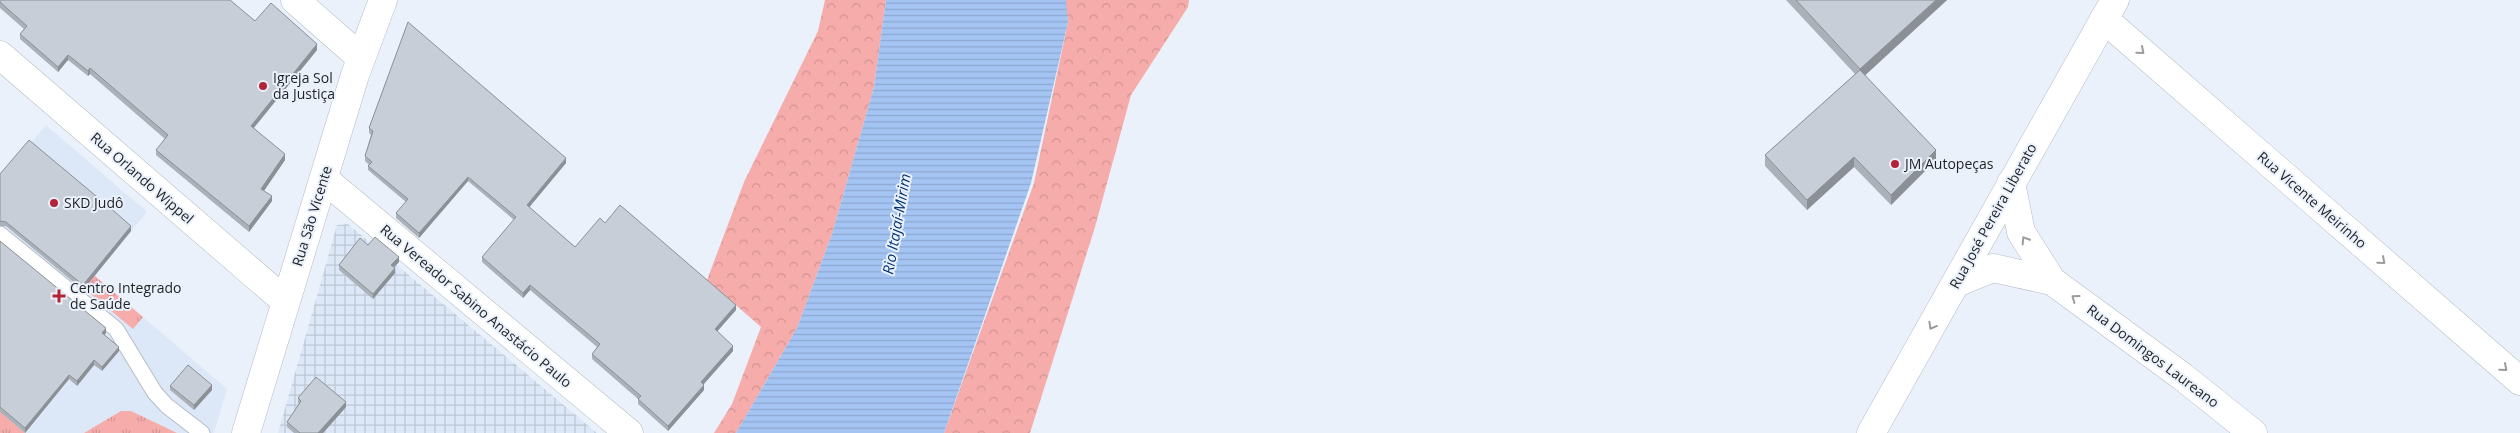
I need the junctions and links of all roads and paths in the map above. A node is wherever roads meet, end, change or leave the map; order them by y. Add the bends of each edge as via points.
1 (295, 0) edge
2 (383, 0) edge
3 (2110, 9) edge
4 (0, 55) edge
5 (361, 58) junction
6 (324, 179) junction
7 (2011, 184) junction
8 (0, 234) edge
9 (2052, 281) junction
10 (1956, 283) junction
11 (285, 301) junction
12 (2520, 381) edge
13 (202, 433) edge
14 (246, 433) edge
15 (629, 433) edge
16 (1871, 433) edge
17 (2254, 433) edge

1 - 5 street
2 - 5 street, Rua São Vicente
3 - 7 street, Rua José Pereira Liberato
3 -> 12 street, Rua Vicente Meirinho
4 - 11 street, Rua Orlando Wippel
5 - 6 street, Rua São Vicente
6 - 11 street, Rua São Vicente
6 - 15 street, Rua Vereador Sabino Anastácio Paulo
9 -> 7 street, Rua Domingos Laureano via 2021,232
7 - 10 street, Rua José Pereira Liberato
8 - 13 lane via 116,329 155,393
9 - 10 street, Rua Domingos Laureano via 1993,268
17 -> 9 street, Rua Domingos Laureano
10 -> 16 street, Rua José Pereira Liberato
11 - 14 street, Rua São Vicente

